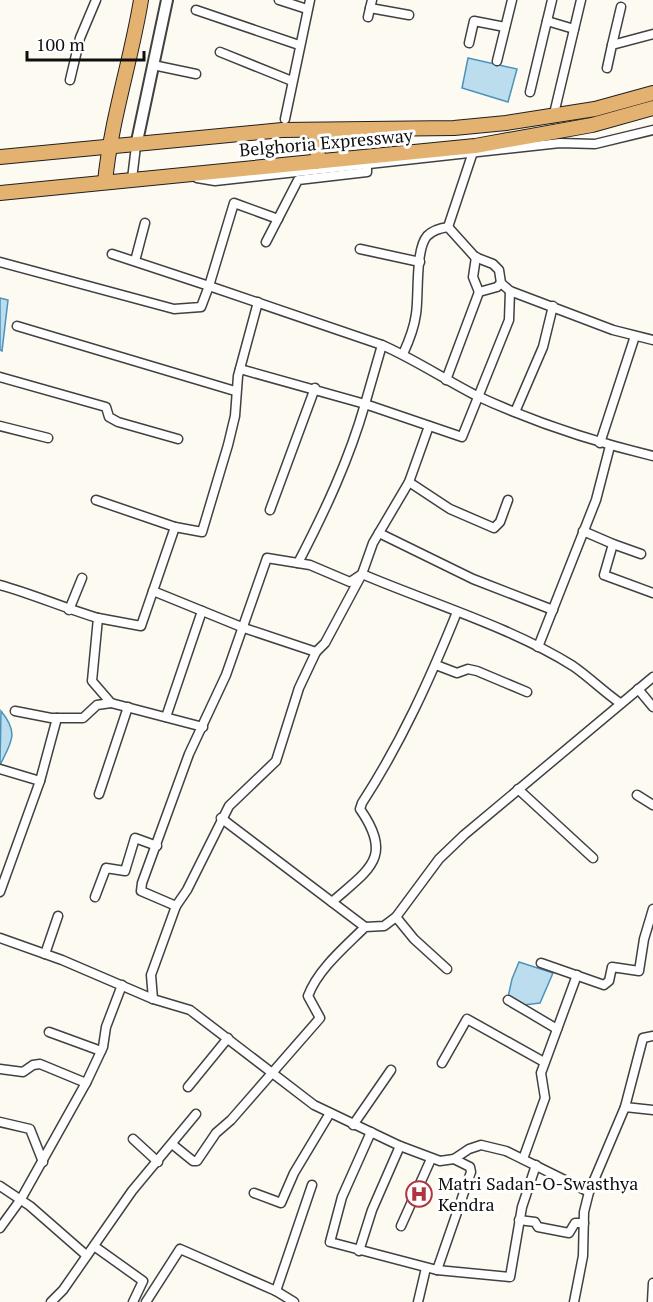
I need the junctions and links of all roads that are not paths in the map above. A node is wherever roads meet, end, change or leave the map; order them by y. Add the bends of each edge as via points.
1 (96, 0) edge
2 (141, 0) edge
3 (167, 0) edge
4 (279, 0) edge
5 (512, 0) edge
6 (552, 0) edge
7 (581, 0) edge
8 (309, 4) edge
9 (621, 7) dead end
10 (370, 8) edge
11 (196, 10) dead end
12 (409, 15) dead end
13 (547, 21) junction
14 (505, 27) junction
15 (574, 29) junction
16 (653, 34) edge
17 (469, 43) dead end
18 (299, 45) junction
19 (612, 45) junction
20 (220, 52) dead end
21 (497, 61) dead end
22 (153, 65) junction
23 (607, 68) dead end
24 (195, 74) dead end
25 (70, 80) dead end
26 (292, 81) junction
27 (530, 92) dead end
28 (653, 93) edge
29 (653, 108) edge
30 (553, 118) junction
31 (285, 119) dead end
32 (653, 129) edge
33 (310, 130) junction
34 (136, 146) junction
35 (108, 147) junction
36 (473, 150) junction
37 (0, 157) edge
38 (316, 162) junction
39 (368, 164) junction
40 (170, 175) junction
41 (132, 179) junction
42 (105, 182) junction
43 (0, 194) edge
44 (278, 219) junction
45 (145, 223) dead end
46 (448, 226) junction
47 (266, 242) dead end
48 (360, 249) dead end
49 (112, 254) dead end
50 (477, 257) junction
51 (135, 261) junction
52 (0, 262) edge
53 (420, 262) junction
54 (501, 283) junction
55 (209, 286) junction
56 (510, 291) junction
57 (479, 292) junction
58 (258, 302) junction
59 (553, 306) junction
60 (17, 326) dead end
61 (636, 336) junction
62 (653, 340) edge
63 (382, 345) junction
64 (403, 354) junction
65 (240, 369) junction
66 (0, 377) edge
67 (446, 380) junction
68 (315, 388) junction
69 (235, 391) junction
70 (478, 396) junction
71 (365, 404) junction
72 (515, 412) junction
73 (0, 426) edge
74 (429, 426) junction
75 (48, 438) dead end
76 (178, 439) dead end
77 (600, 443) junction
78 (610, 446) junction
79 (653, 456) edge
80 (409, 482) junction
81 (96, 500) dead end
82 (508, 500) dead end
83 (270, 510) dead end
84 (175, 526) junction
85 (583, 531) junction
86 (379, 533) junction
87 (613, 544) junction
88 (640, 554) dead end
89 (298, 563) junction
90 (362, 574) junction
91 (82, 578) dead end
92 (0, 585) edge
93 (153, 591) junction
94 (653, 594) edge
95 (69, 610) junction
96 (553, 610) junction
97 (202, 611) junction
98 (457, 612) junction
99 (98, 618) junction
100 (244, 628) junction
101 (538, 647) junction
102 (316, 652) junction
103 (436, 665) junction
104 (653, 677) edge
105 (638, 689) junction
106 (527, 692) dead end
107 (111, 703) junction
108 (620, 704) junction
109 (653, 706) edge
110 (128, 707) junction
111 (15, 711) dead end
112 (166, 717) junction
113 (57, 718) junction
114 (203, 727) junction
115 (0, 770) edge
116 (40, 781) junction
117 (518, 789) junction
118 (99, 794) dead end
119 (637, 795) dead end
120 (653, 805) edge
121 (221, 818) junction
122 (157, 846) junction
123 (593, 858) dead end
124 (0, 892) edge
125 (95, 897) dead end
126 (332, 902) junction
127 (176, 906) junction
128 (653, 909) edge
129 (58, 916) dead end
130 (396, 917) junction
131 (365, 927) junction
132 (0, 938) edge
133 (45, 954) junction
134 (541, 963) dead end
135 (447, 969) dead end
136 (577, 975) junction
137 (122, 985) junction
138 (153, 999) junction
139 (508, 1000) dead end
140 (557, 1029) junction
141 (49, 1032) dead end
142 (653, 1036) edge
143 (228, 1038) junction
144 (101, 1051) junction
145 (544, 1062) junction
146 (442, 1063) dead end
147 (0, 1069) edge
148 (391, 1070) dead end
149 (272, 1073) junction
150 (86, 1083) junction
151 (188, 1087) dead end
152 (625, 1107) junction
153 (653, 1110) edge
154 (330, 1113) junction
155 (196, 1114) dead end
156 (0, 1122) edge
157 (353, 1125) junction
158 (370, 1132) junction
159 (133, 1139) dead end
160 (172, 1144) junction
161 (400, 1146) junction
162 (431, 1159) junction
163 (523, 1159) junction
164 (454, 1160) junction
165 (43, 1162) junction
166 (158, 1162) junction
167 (536, 1166) junction
168 (312, 1185) dead end
169 (0, 1186) edge
170 (589, 1192) junction
171 (254, 1193) dead end
172 (21, 1199) junction
173 (519, 1220) junction
174 (584, 1223) junction
175 (400, 1226) dead end
176 (0, 1228) edge
177 (94, 1246) junction
178 (359, 1251) junction
179 (87, 1255) junction
180 (426, 1268) junction
181 (437, 1270) junction
182 (653, 1283) edge
183 (276, 1291) junction
184 (51, 1302) edge
185 (133, 1302) edge
186 (146, 1302) edge
187 (294, 1302) edge
188 (418, 1302) edge
189 (574, 1302) edge
190 (652, 1302) edge

1 - 25 street
2 - 35 highway
3 - 22 street
4 - 8 street
5 - 14 street
6 - 13 street
7 - 15 street
8 - 18 street
9 - 19 street
10 - 12 street
11 - 18 street
13 - 15 street
13 - 27 street
14 - 17 street via 474,21
14 - 21 street
15 - 30 street
16 - 19 street
18 - 26 street
19 - 23 street
20 - 26 street
22 - 24 street
22 - 34 street
26 - 31 street
28 - 30 highway, Belghoria Expressway
29 - 36 highway, Belghoria Expressway
30 - 33 highway, Belghoria Expressway via 454,128
32 - 36 street via 595,144
33 - 34 highway, Belghoria Expressway
33 - 38 highway via 316,135
34 - 35 highway, Belghoria Expressway
34 - 41 street
35 - 37 highway, Belghoria Expressway
35 - 42 highway
36 - 38 highway, Belghoria Expressway
36 - 39 street
36 - 46 street
38 - 40 highway, Belghoria Expressway
39 - 40 street via 215,181
39 - 44 street via 367,172 298,180
40 - 41 highway, Belghoria Expressway
41 - 42 highway, Belghoria Expressway
42 - 43 highway, Belghoria Expressway
44 - 47 street
44 - 55 street via 234,203
45 - 51 street
46 - 50 street
46 - 53 street via 425,238
48 - 53 street
49 - 51 street
50 - 54 street via 499,270
50 - 57 street via 472,277
51 - 55 street
52 - 55 street via 174,309 201,307
53 - 64 street via 417,313
54 - 56 street
54 - 57 street
55 - 58 street
56 - 59 street
56 - 70 street via 509,320
57 - 67 street
58 - 63 street
58 - 65 street
59 - 61 street
59 - 72 street via 543,346
60 - 69 street
61 - 62 street
61 - 77 street
63 - 64 street
63 - 71 street
64 - 67 street
65 - 68 street
65 - 69 street
66 - 76 street via 106,407 110,417 118,422
67 - 70 street
68 - 71 street
68 - 83 street
69 - 84 street via 235,416 228,446 202,532
70 - 72 street
70 - 74 street via 462,437
71 - 74 street
71 - 89 street via 344,468
72 - 77 street
73 - 75 street
74 - 80 street
77 - 78 street
78 - 79 street
78 - 85 street via 602,483
80 - 82 street via 450,510 494,528
80 - 86 street
81 - 84 street
84 - 93 street
85 - 87 street
85 - 96 street
86 - 90 street
86 - 96 street via 474,579
87 - 88 street
87 - 94 street via 604,575
89 - 90 street via 350,582
89 - 100 street via 270,556 265,560
90 - 98 street
90 - 102 street via 325,644
91 - 95 street
92 - 95 street
93 - 97 street
93 - 99 street via 141,626
95 - 99 street
96 - 101 street
97 - 100 street
97 - 112 street
98 - 101 street
98 - 103 street
99 - 107 street via 92,681
100 - 102 street
100 - 114 street
101 - 108 street via 575,667
102 - 121 street via 299,688 276,761 242,791
103 - 106 street via 457,673 477,671
103 - 126 street via 394,750 362,802 360,810 377,838 377,852 365,872
104 - 105 street
105 - 108 street
105 - 109 street
107 - 110 street
107 - 113 street via 97,705 87,717
108 - 117 street
110 - 112 street
110 - 118 street
111 - 113 street
112 - 114 street
113 - 116 street
114 - 122 street via 189,754
115 - 116 street
116 - 124 street
117 - 123 street
117 - 130 street via 439,859
119 - 120 street
121 - 126 street
121 - 127 street
122 - 125 street via 135,838 125,871 106,868
122 - 127 street via 141,891
126 - 131 street
127 - 138 street via 151,975
128 - 136 street via 639,971 612,967 604,985
129 - 133 street
130 - 131 street via 384,926
130 - 135 street
131 - 149 street via 310,988 309,1002 320,1018
132 - 133 street
133 - 137 street
134 - 136 street
136 - 140 street
137 - 138 street
137 - 144 street
138 - 143 street via 190,1010
139 - 140 street
140 - 145 street
141 - 144 street
142 - 152 street via 643,1038
143 - 149 street
143 - 151 street
144 - 150 street
145 - 146 street via 466,1019
145 - 163 street via 540,1081 545,1098
147 - 150 street via 23,1072 40,1064
148 - 157 street
149 - 154 street
149 - 160 street via 216,1133 197,1161
150 - 165 street
152 - 153 street
152 - 170 street
154 - 157 street
154 - 171 street via 281,1203
155 - 160 street
156 - 165 street via 30,1129
157 - 158 street
158 - 161 street
158 - 178 street via 342,1197 329,1240
159 - 166 street
160 - 166 street
161 - 162 street
161 - 178 street
162 - 164 street
162 - 175 street
163 - 164 street via 481,1145
163 - 167 street
164 - 181 street via 470,1167 471,1172
165 - 172 street
166 - 177 street via 132,1191
167 - 170 street
167 - 173 street
168 - 183 street
169 - 172 street
170 - 174 street
172 - 176 street
172 - 179 street
173 - 174 street via 569,1233 575,1223
173 - 181 street via 510,1277
174 - 189 street via 583,1256
177 - 179 street
177 - 185 street via 142,1281
178 - 180 street
179 - 184 street
180 - 181 street
180 - 188 street
182 - 190 street
183 - 186 street via 180,1248
183 - 187 street

